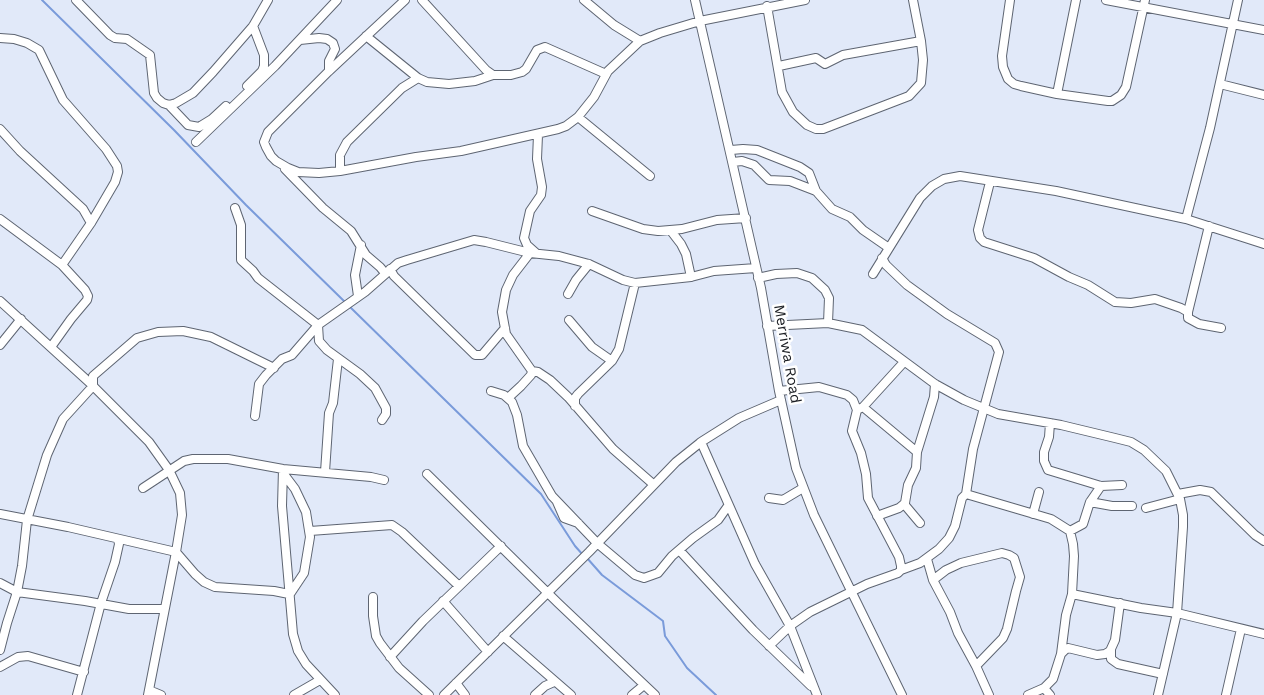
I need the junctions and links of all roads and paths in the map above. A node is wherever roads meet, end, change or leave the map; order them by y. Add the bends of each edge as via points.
1 (76, 0) edge
2 (268, 0) edge
3 (337, 0) edge
4 (406, 0) edge
5 (422, 0) edge
6 (584, 0) edge
7 (696, 0) edge
8 (805, 0) edge
9 (913, 0) edge
10 (1010, 0) edge
11 (1076, 0) edge
12 (1106, 0) edge
13 (1238, 0) edge
14 (1144, 4) edge
15 (767, 6) junction
16 (700, 20) junction
17 (1232, 23) junction
18 (253, 26) junction
19 (1264, 30) edge
20 (366, 36) junction
21 (0, 38) edge
22 (300, 40) junction
23 (640, 41) junction
24 (921, 41) junction
25 (779, 66) junction
26 (329, 71) junction
27 (606, 74) junction
28 (493, 75) junction
29 (418, 78) junction
30 (1220, 84) junction
31 (1057, 94) junction
32 (1264, 96) edge
33 (169, 105) junction
34 (578, 116) junction
35 (0, 129) edge
36 (538, 135) junction
37 (196, 142) dead end
38 (731, 150) junction
39 (733, 162) junction
40 (282, 166) junction
41 (340, 171) junction
42 (650, 176) dead end
43 (990, 182) junction
44 (816, 191) junction
45 (235, 208) dead end
46 (592, 212) dead end
47 (746, 218) junction
48 (0, 219) edge
49 (1186, 219) junction
50 (91, 223) junction
51 (1209, 226) junction
52 (671, 231) junction
53 (1264, 244) edge
54 (361, 245) junction
55 (889, 248) junction
56 (533, 253) junction
57 (882, 258) junction
58 (589, 264) junction
59 (62, 265) junction
60 (756, 268) junction
61 (388, 271) junction
62 (873, 274) dead end
63 (691, 277) junction
64 (758, 278) junction
65 (635, 283) junction
66 (568, 294) dead end
67 (358, 296) junction
68 (0, 300) edge
69 (1188, 312) junction
70 (21, 319) junction
71 (568, 320) dead end
72 (828, 323) junction
73 (318, 325) junction
74 (767, 326) junction
75 (505, 328) junction
76 (1221, 328) dead end
77 (0, 345) edge
78 (52, 347) junction
79 (338, 359) junction
80 (612, 361) junction
81 (904, 362) junction
82 (274, 368) junction
83 (532, 371) junction
84 (935, 384) junction
85 (93, 386) junction
86 (492, 391) dead end
87 (779, 391) junction
88 (508, 398) junction
89 (781, 400) junction
90 (576, 406) junction
91 (860, 408) junction
92 (985, 409) junction
93 (255, 416) dead end
94 (382, 420) dead end
95 (1050, 423) junction
96 (701, 442) junction
97 (917, 452) junction
98 (169, 470) junction
99 (283, 471) junction
100 (325, 472) junction
101 (427, 474) dead end
102 (384, 480) dead end
103 (653, 484) junction
104 (1122, 485) dead end
105 (1101, 486) junction
106 (143, 488) dead end
107 (803, 488) junction
108 (1039, 492) dead end
109 (966, 494) junction
110 (1179, 497) junction
111 (769, 498) dead end
112 (1090, 502) junction
113 (904, 504) junction
114 (728, 506) junction
115 (1132, 506) dead end
116 (1146, 508) dead end
117 (0, 514) edge
118 (1033, 514) junction
119 (877, 516) junction
120 (27, 520) junction
121 (920, 524) dead end
122 (310, 531) junction
123 (1070, 531) junction
124 (118, 539) junction
125 (1264, 541) edge
126 (597, 543) junction
127 (501, 546) junction
128 (680, 550) junction
129 (176, 552) junction
130 (927, 559) junction
131 (901, 570) junction
132 (933, 580) junction
133 (0, 583) edge
134 (459, 586) junction
135 (852, 591) junction
136 (18, 592) junction
137 (548, 592) junction
138 (290, 594) junction
139 (1072, 594) junction
140 (373, 597) dead end
141 (443, 602) junction
142 (100, 603) junction
143 (1120, 603) junction
144 (164, 609) junction
145 (1177, 613) junction
146 (790, 626) junction
147 (1241, 629) junction
148 (1264, 634) edge
149 (503, 636) junction
150 (769, 646) junction
151 (1111, 649) junction
152 (0, 650) edge
153 (488, 652) junction
154 (1061, 654) junction
155 (390, 657) junction
156 (976, 666) junction
157 (0, 667) edge
158 (84, 672) junction
159 (545, 674) junction
160 (1163, 674) junction
161 (320, 680) junction
162 (554, 682) junction
163 (456, 683) junction
164 (644, 685) junction
165 (812, 687) junction
166 (542, 688) junction
167 (1044, 688) junction
168 (148, 693) edge
169 (77, 695) edge
170 (161, 695) edge
171 (294, 695) edge
172 (335, 695) edge
173 (429, 695) edge
174 (444, 695) edge
175 (465, 695) edge
176 (535, 695) edge
177 (571, 695) edge
178 (632, 695) edge
179 (655, 695) edge
180 (816, 695) edge
181 (902, 695) edge
182 (989, 695) edge
183 (1028, 695) edge
184 (1050, 695) edge
185 (1158, 695) edge
186 (1226, 695) edge

1 - 33 street via 110,35 127,39 150,55 154,92 157,98
2 - 18 street
3 - 22 street
4 - 20 street
5 - 28 street
6 - 23 street via 614,26
7 - 16 street, Merriwa Road
8 - 15 street
9 - 24 street
10 - 31 street via 1002,56 1004,72 1014,84
11 - 31 street
12 - 14 street
13 - 17 street
14 - 17 street
14 - 31 street via 1128,82 1121,95 1108,101
15 - 16 street
15 - 25 street
16 - 23 street
16 - 38 street, Merriwa Road
17 - 19 street
17 - 30 street
18 - 33 street via 203,84 184,99
18 - 33 street via 264,55 264,66 224,108 204,125 193,126 184,122
20 - 26 street
20 - 29 street
21 - 50 street via 27,43 39,50 62,100 117,166 118,177
22 - 26 street via 325,38 332,43 335,49 329,61
22 - 37 street
23 - 27 street
24 - 25 street via 843,56 825,64 816,58
24 - 25 street via 921,83 916,90 909,96 823,129 806,125 792,112 782,92
26 - 40 street via 265,138 270,156
27 - 28 street via 544,47 537,50 522,72
27 - 34 street via 594,97
28 - 29 street via 449,84
29 - 41 street via 402,88 347,142 340,156
30 - 32 street
30 - 49 street
34 - 36 street via 566,126
34 - 42 street
35 - 50 street via 83,209
36 - 41 street
36 - 56 street via 541,195 530,211 524,238
38 - 39 street, Merriwa Road
38 - 44 street via 757,150 800,167 809,173
39 - 44 street via 742,160 754,165 769,180 790,181
39 - 47 street, Merriwa Road
40 - 41 street via 298,172
40 - 54 street via 351,231
43 - 49 street
43 - 55 street via 960,176 944,179 932,186 920,198
43 - 69 street via 978,230 984,242 1034,258 1115,302 1155,300
44 - 55 street via 832,209 850,218
45 - 73 street via 240,225 241,260 258,278
46 - 52 street via 643,229
47 - 52 street via 717,220
47 - 60 street, Merriwa Road
48 - 59 street
49 - 51 street
50 - 59 street
51 - 53 street
51 - 69 street
52 - 63 street via 682,244
54 - 61 street via 366,254
54 - 67 street via 355,275
55 - 57 street
56 - 58 street
56 - 61 street via 474,240 398,263
56 - 75 street via 513,275 506,290 502,312
57 - 62 street
57 - 92 street via 919,294 997,346
58 - 65 street
58 - 66 street
59 - 78 street via 85,290 87,300
60 - 63 street via 714,271
60 - 64 street, Merriwa Road
61 - 67 street
61 - 75 street via 475,355 482,355
63 - 65 street
64 - 72 street via 797,273 812,278 829,298
64 - 74 street, Merriwa Road
65 - 80 street via 619,349
67 - 73 street
68 - 70 street
69 - 76 street via 1188,318 1193,322
70 - 77 street
70 - 78 street
71 - 80 street via 592,347
72 - 74 street
72 - 81 street via 862,330
73 - 79 street via 319,341
73 - 82 street via 292,355 282,359
74 - 87 street, Merriwa Road
75 - 83 street
78 - 85 street
79 - 94 street via 375,388 386,408
79 - 100 street via 329,413
80 - 90 street via 574,398
81 - 84 street
81 - 91 street
82 - 85 street via 211,337 183,331 158,332 137,338 93,376
82 - 93 street via 259,384
83 - 88 street via 531,376
83 - 90 street via 544,376
84 - 92 street
84 - 97 street
85 - 98 street via 149,442
85 - 120 street via 63,419 47,455
86 - 88 street
87 - 89 street, Merriwa Road
87 - 91 street via 814,387 835,391 851,398
88 - 126 street via 517,415 523,446 564,518 578,523
89 - 96 street via 738,418
89 - 107 street, Merriwa Road
90 - 103 street via 614,449
91 - 97 street
91 - 119 street via 853,421 852,432 861,453 868,495
92 - 95 street
92 - 109 street via 973,449
95 - 105 street via 1044,452 1048,470
95 - 110 street via 1131,442 1161,467
96 - 103 street
96 - 114 street
97 - 113 street via 916,468
98 - 99 street via 193,459 228,459
98 - 106 street
98 - 129 street via 182,504
99 - 100 street
99 - 122 street via 306,512
99 - 138 street via 282,506
100 - 102 street
101 - 127 street
103 - 126 street
104 - 105 street
105 - 112 street
107 - 111 street via 783,500
107 - 135 street, Merriwa Road
108 - 118 street
109 - 118 street
109 - 130 street via 949,538
110 - 116 street
110 - 125 street via 1200,490 1211,492
110 - 145 street via 1183,527
112 - 115 street
112 - 123 street via 1083,524
113 - 119 street
113 - 121 street
114 - 128 street via 718,520
114 - 146 street via 755,564
117 - 120 street
118 - 123 street via 1050,519
119 - 131 street via 899,557
120 - 124 street
120 - 136 street
122 - 134 street via 392,524
122 - 138 street via 304,573
123 - 139 street via 1074,544
124 - 129 street
124 - 142 street via 115,562
126 - 128 street via 632,574 642,578 658,573
126 - 137 street
127 - 134 street
127 - 137 street
128 - 150 street
129 - 138 street via 195,574 215,587
129 - 144 street
130 - 131 street
130 - 132 street
131 - 135 street
132 - 156 street
132 - 156 street via 961,563 1002,553 1014,558 1020,577 1007,629 1003,638
133 - 136 street
134 - 141 street
135 - 146 street
135 - 181 street, Merriwa Road
136 - 142 street
136 - 152 street
137 - 149 street
137 - 164 street
138 - 161 street via 295,644
139 - 143 street
139 - 154 street
140 - 155 street via 376,636
141 - 153 street
141 - 155 street
142 - 144 street via 139,610
142 - 158 street
143 - 145 street
143 - 151 street
144 - 168 street
145 - 147 street
145 - 160 street
146 - 150 street
146 - 165 street
147 - 148 street
147 - 186 street
149 - 153 street
149 - 159 street
150 - 165 street
151 - 154 street via 1101,655 1068,648
151 - 160 street via 1111,659 1118,664
153 - 163 street
154 - 167 street via 1053,679
155 - 173 street
156 - 182 street
157 - 158 street via 18,657 28,656
158 - 169 street
159 - 162 street
159 - 166 street
160 - 185 street
161 - 171 street
161 - 172 street
162 - 166 street
162 - 177 street
163 - 174 street
163 - 175 street
164 - 178 street
164 - 179 street
165 - 180 street
166 - 176 street
167 - 183 street
167 - 184 street
168 - 170 street

